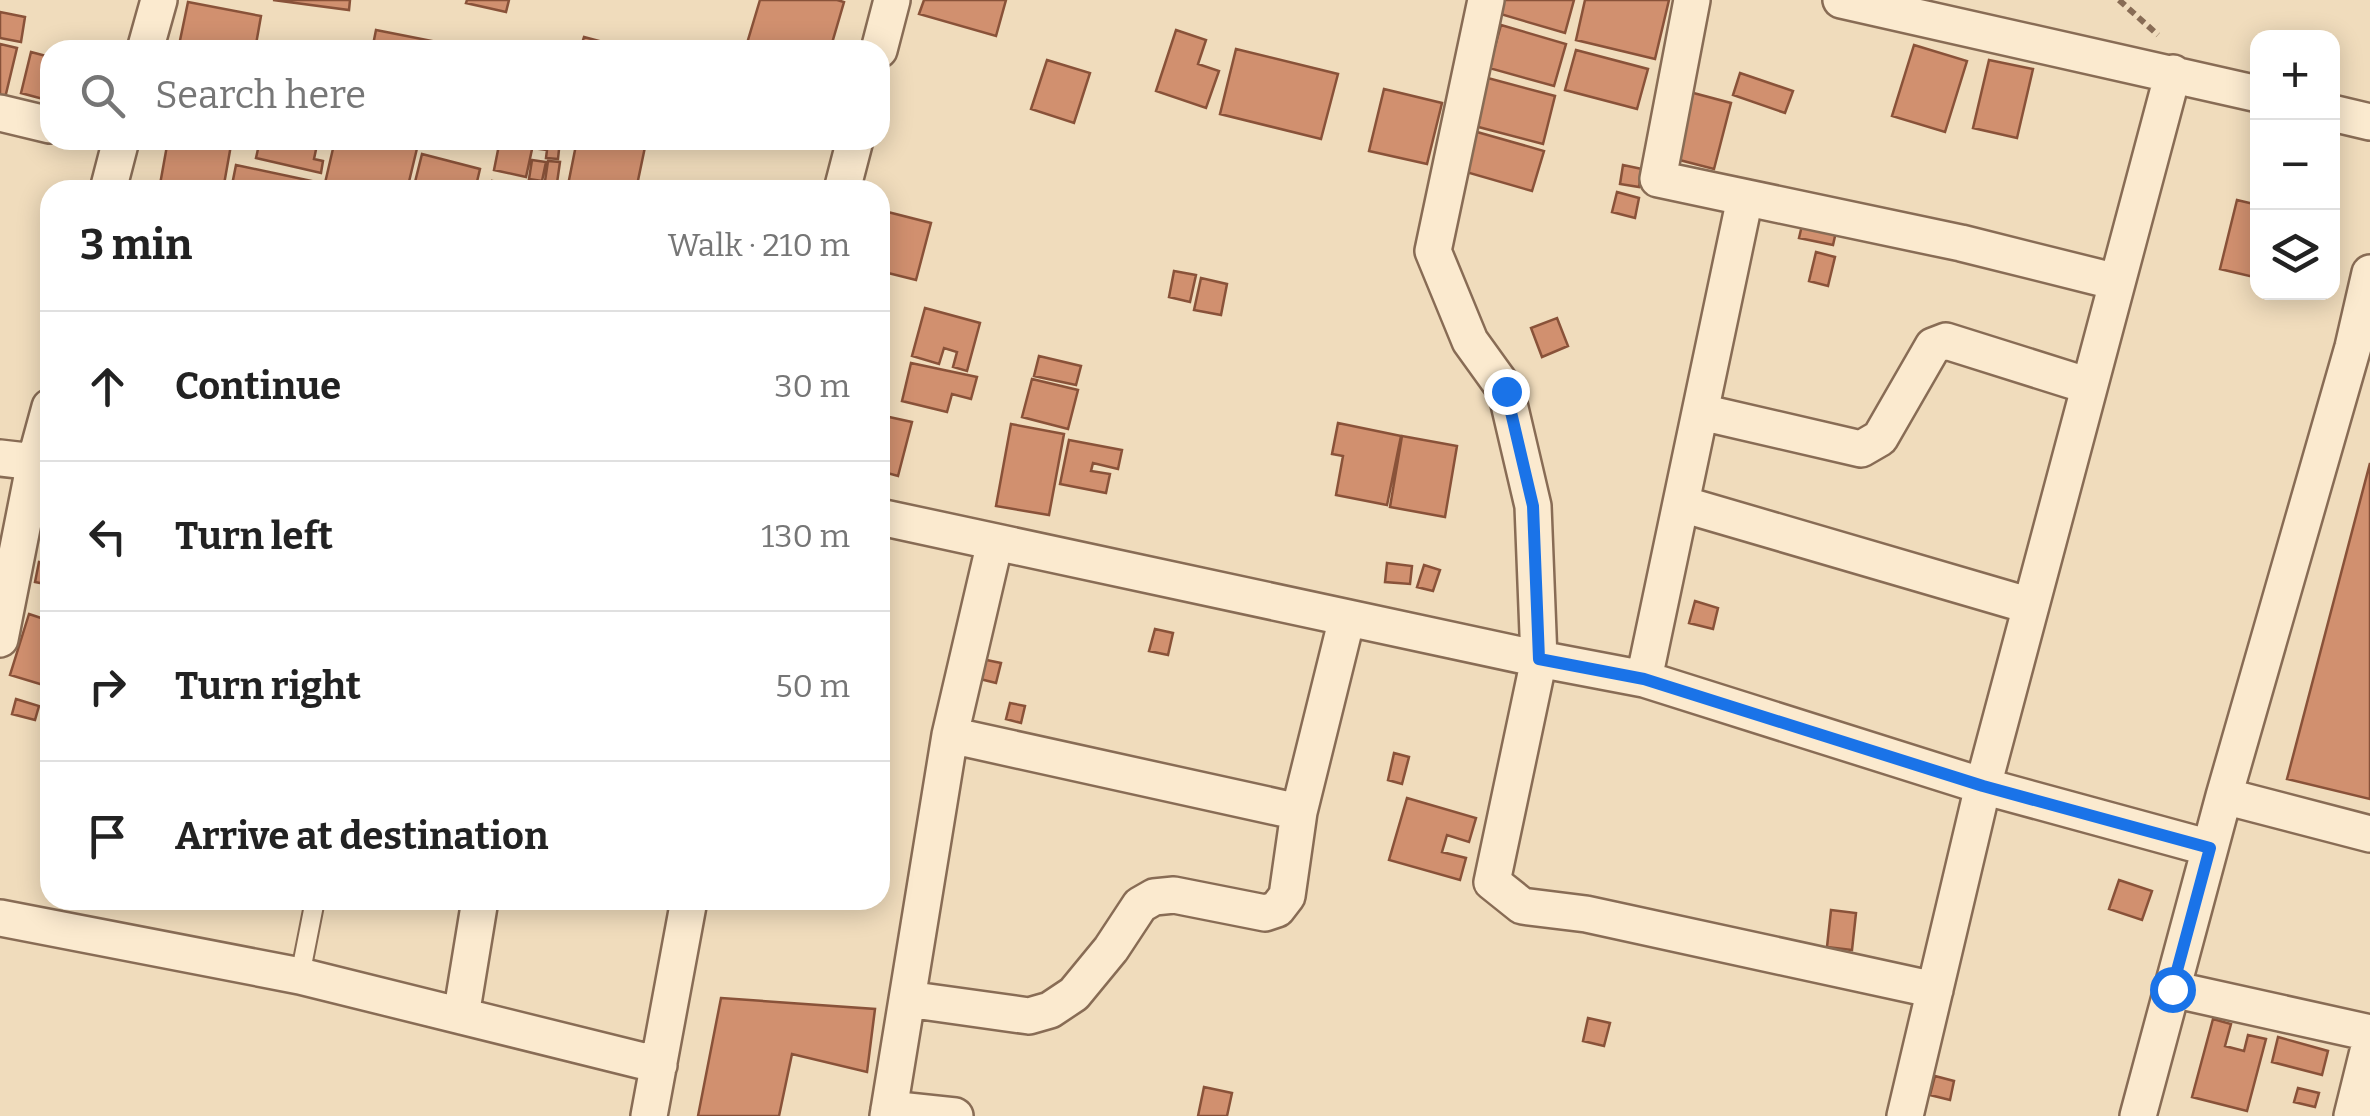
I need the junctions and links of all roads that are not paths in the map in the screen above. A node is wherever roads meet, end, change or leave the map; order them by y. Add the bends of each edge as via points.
1 (158, 0) edge
2 (892, 0) edge
3 (1486, 0) edge
4 (1692, 0) edge
5 (1841, 0) edge
6 (148, 40) edge
7 (882, 40) edge
8 (2173, 73) junction
9 (2250, 92) edge
10 (0, 113) edge
11 (2340, 115) edge
12 (2370, 122) edge
13 (40, 123) edge
14 (115, 150) edge
15 (852, 150) edge
16 (110, 180) edge
17 (845, 180) edge
18 (1745, 198) junction
19 (2370, 273) edge
20 (2117, 282) junction
21 (2362, 350) edge
22 (2089, 386) junction
23 (1701, 412) junction
24 (40, 444) edge
25 (0, 458) edge
26 (35, 462) junction
27 (1682, 504) junction
28 (890, 519) edge
29 (995, 542) junction
30 (2031, 606) junction
31 (1346, 618) junction
32 (0, 639) edge
33 (1539, 659) junction
34 (1644, 679) junction
35 (950, 735) junction
36 (1983, 786) junction
37 (2224, 796) junction
38 (1298, 812) junction
39 (2370, 834) edge
40 (2210, 848) junction
41 (313, 910) edge
42 (478, 910) edge
43 (687, 910) edge
44 (0, 918) edge
45 (300, 976) junction
46 (2172, 989) junction
47 (1935, 990) junction
48 (907, 999) junction
49 (460, 1016) junction
50 (2370, 1033) edge
51 (2370, 1043) edge
52 (659, 1064) junction
53 (888, 1113) edge
54 (649, 1116) edge
55 (955, 1116) edge
56 (1905, 1116) edge
57 (2138, 1116) edge
58 (2352, 1116) edge

1 - 6 street
2 - 7 street
3 - 33 street via 1432,252 1470,341 1506,391 1533,506
4 - 18 street via 1658,179
5 - 8 street
8 - 9 street
8 - 20 street
10 - 13 street
11 - 12 street
14 - 16 street
15 - 17 street
18 - 20 street
18 - 23 street
19 - 21 street
20 - 22 street
21 - 37 street
22 - 23 street via 1946,341 1932,346 1880,438 1861,449
22 - 30 street
23 - 27 street
24 - 26 street
25 - 26 street
26 - 32 street
27 - 30 street
27 - 34 street
28 - 29 street
29 - 31 street
29 - 35 street
30 - 36 street
31 - 33 street
31 - 38 street
33 - 34 street
33 - 47 street via 1492,882 1522,906
34 - 36 street
35 - 38 street
35 - 48 street
36 - 40 street
36 - 47 street
37 - 39 street
37 - 40 street
38 - 48 street via 1287,896 1277,909 1265,913 1154,897 1140,905 1074,994 1029,1016
40 - 46 street
41 - 45 lane
42 - 49 street
43 - 52 street
44 - 45 street
45 - 49 street
46 - 50 street
46 - 57 street
47 - 56 street
48 - 53 street
49 - 52 street
51 - 58 street
52 - 54 street
53 - 55 street

